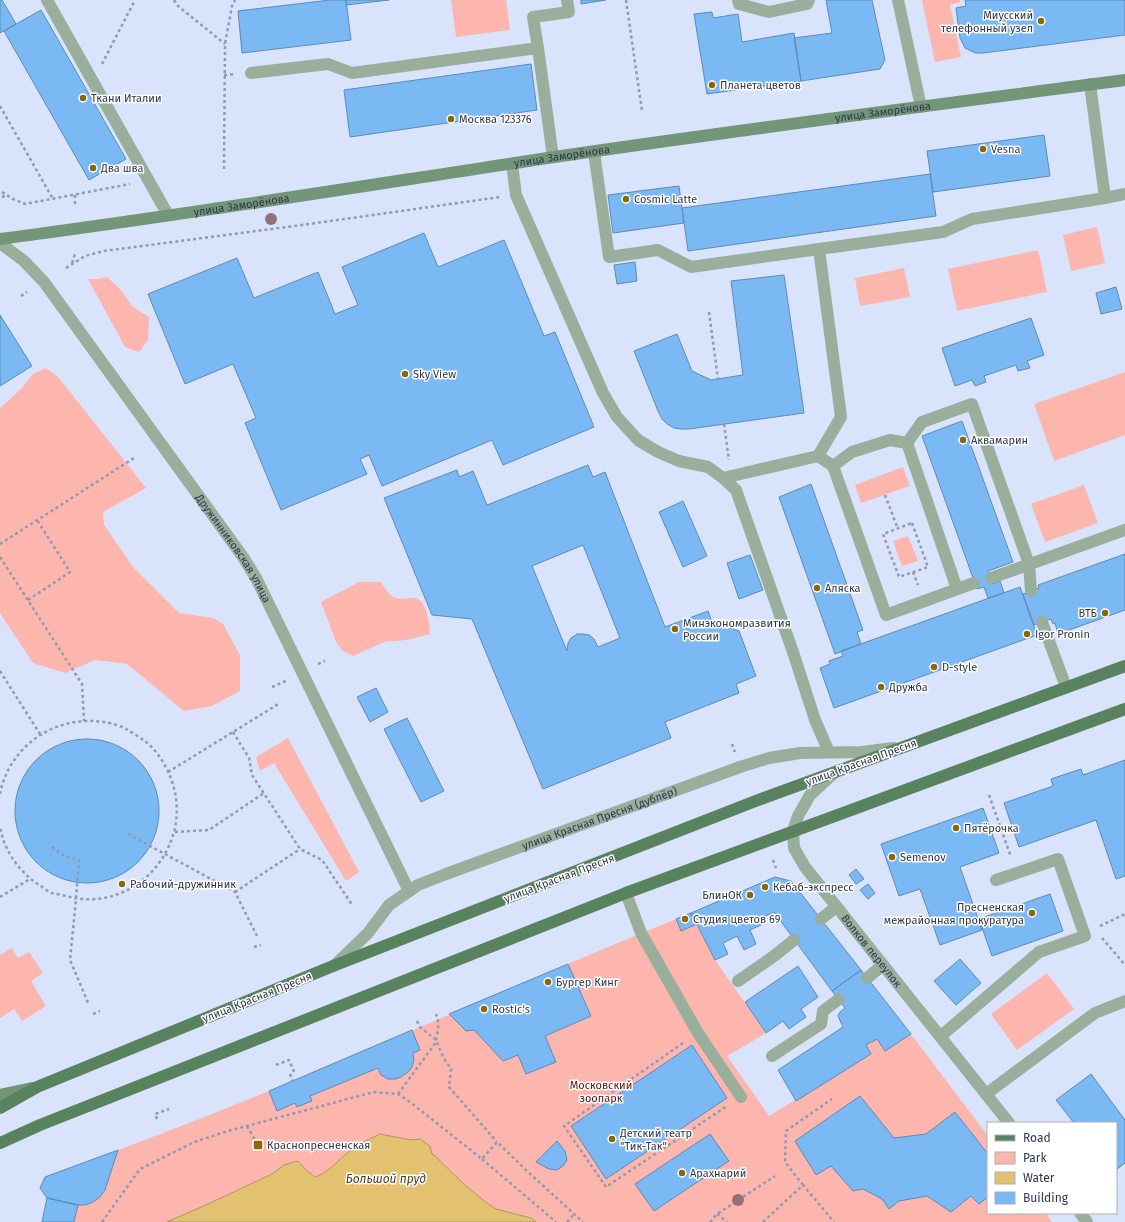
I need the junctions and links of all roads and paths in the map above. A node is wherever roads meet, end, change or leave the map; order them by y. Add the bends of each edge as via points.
1 (48, 0) edge
2 (135, 0) edge
3 (174, 0) edge
4 (235, 0) edge
5 (567, 0) edge
6 (626, 0) edge
7 (738, 0) edge
8 (809, 0) edge
9 (898, 0) edge
10 (225, 44) junction
11 (538, 48) junction
12 (107, 54) dead end
13 (251, 73) dead end
14 (1125, 80) edge
15 (1090, 84) junction
16 (0, 106) edge
17 (920, 107) junction
18 (642, 111) dead end
19 (594, 152) junction
20 (553, 158) junction
21 (512, 164) junction
22 (224, 169) dead end
23 (148, 180) junction
24 (1125, 194) edge
25 (75, 195) junction
26 (516, 195) junction
27 (3, 198) dead end
28 (1105, 198) junction
29 (53, 199) junction
30 (75, 204) dead end
31 (168, 215) junction
32 (0, 239) edge
33 (0, 243) edge
34 (819, 249) junction
35 (75, 254) dead end
36 (68, 262) dead end
37 (72, 264) junction
38 (66, 268) dead end
39 (27, 292) dead end
40 (21, 296) dead end
41 (709, 312) dead end
42 (718, 379) dead end
43 (724, 424) dead end
44 (907, 443) junction
45 (728, 448) dead end
46 (818, 456) junction
47 (134, 458) dead end
48 (833, 466) junction
49 (723, 478) junction
50 (885, 495) dead end
51 (37, 520) junction
52 (898, 529) junction
53 (1125, 530) edge
54 (0, 544) edge
55 (0, 557) edge
56 (1029, 564) junction
57 (990, 578) dead end
58 (974, 583) dead end
59 (957, 589) junction
60 (1031, 591) dead end
61 (28, 600) junction
62 (1042, 622) dead end
63 (325, 661) dead end
64 (316, 665) dead end
65 (1125, 666) edge
66 (0, 672) edge
67 (286, 681) dead end
68 (272, 687) dead end
69 (1066, 687) junction
70 (280, 703) dead end
71 (1125, 709) edge
72 (84, 721) junction
73 (233, 732) junction
74 (40, 734) junction
75 (900, 748) junction
76 (829, 752) junction
77 (836, 771) junction
78 (168, 772) junction
79 (1, 782) edge
80 (264, 793) junction
81 (0, 794) edge
82 (989, 795) dead end
83 (0, 826) edge
84 (792, 831) junction
85 (175, 832) junction
86 (128, 834) dead end
87 (52, 846) dead end
88 (300, 849) junction
89 (166, 854) junction
90 (773, 860) dead end
91 (776, 868) dead end
92 (1017, 873) junction
93 (30, 879) junction
94 (996, 880) dead end
95 (409, 891) junction
96 (235, 892) junction
97 (626, 894) junction
98 (0, 897) edge
99 (76, 899) junction
100 (353, 906) dead end
101 (836, 907) junction
102 (1125, 914) edge
103 (821, 919) dead end
104 (1089, 930) junction
105 (257, 936) dead end
106 (794, 940) dead end
107 (261, 945) dead end
108 (254, 947) dead end
109 (883, 965) junction
110 (1125, 965) edge
111 (333, 966) junction
112 (867, 978) dead end
113 (738, 981) dead end
114 (839, 999) dead end
115 (1125, 1001) edge
116 (89, 1005) dead end
117 (100, 1011) dead end
118 (93, 1014) dead end
119 (436, 1014) dead end
120 (417, 1021) dead end
121 (698, 1033) junction
122 (941, 1036) junction
123 (436, 1040) junction
124 (772, 1056) dead end
125 (276, 1065) dead end
126 (294, 1072) dead end
127 (290, 1074) dead end
128 (293, 1081) dead end
129 (37, 1087) junction
130 (398, 1094) junction
131 (986, 1094) junction
132 (0, 1095) edge
133 (740, 1097) joint
134 (832, 1099) dead end
135 (0, 1108) edge
136 (169, 1109) dead end
137 (157, 1119) dead end
138 (1008, 1122) edge
139 (246, 1126) junction
140 (0, 1142) edge
141 (497, 1142) junction
142 (258, 1145) dead end
143 (482, 1159) junction
144 (775, 1176) dead end
145 (803, 1184) junction
146 (574, 1214) junction
147 (717, 1214) junction
148 (1081, 1214) edge
149 (102, 1222) edge
150 (556, 1222) edge
151 (567, 1222) edge
152 (583, 1222) edge
153 (710, 1222) edge
154 (727, 1222) edge
155 (763, 1222) edge
156 (834, 1222) edge
157 (1087, 1222) edge

1 - 23 street
2 - 12 path
3 - 10 path
4 - 10 path
5 - 11 street via 569,12 534,17
6 - 18 path
7 - 8 street via 739,4 768,12 807,4
9 - 17 street
10 - 22 path
11 - 13 street via 352,73 328,64
11 - 20 street
14 - 15 street, улица Заморёнова
15 - 17 street, улица Заморёнова
15 - 28 street
16 - 29 path
17 - 19 street, улица Заморёнова
19 - 20 street, улица Заморёнова
19 - 34 street via 609,257 658,250 691,267
20 - 21 street, улица Заморёнова
21 - 26 street
21 - 31 street, улица Заморёнова
23 - 25 path
23 - 31 street
24 - 28 street
25 - 29 path
25 - 30 path
26 - 37 path via 104,251 85,256
26 - 49 street via 616,417 638,440 658,452 679,461 708,467
27 - 29 path via 3,193 25,204
28 - 34 street via 972,219 943,232
31 - 32 street, улица Заморёнова
33 - 95 street, Дружинниковская улица via 24,261 44,282 243,557 256,578
34 - 46 street via 841,417
35 - 37 path
36 - 37 path
37 - 38 path
39 - 40 path
41 - 42 path
43 - 45 path
44 - 48 street via 890,440 852,452
44 - 56 street via 922,422 972,404
44 - 59 street
46 - 48 street
46 - 49 street
47 - 51 path
48 - 59 street via 886,615
49 - 76 street via 736,490 815,720
50 - 52 path
51 - 54 path
51 - 61 path via 70,572
52 - 52 path via 883,534 898,578 928,567 912,523
53 - 56 street
55 - 61 path
56 - 57 street
56 - 60 street
58 - 59 street
61 - 72 path via 82,684
62 - 69 street
63 - 64 path
65 - 69 main road, улица Красная Пресня
66 - 74 path
67 - 68 path
69 - 75 main road, улица Красная Пресня
70 - 73 path
71 - 84 main road
72 - 74 path via 58,726
72 - 78 path via 102,721 126,729 147,743 164,762
73 - 78 path
73 - 80 path via 250,758 252,775
74 - 79 path via 13,760
75 - 76 street, улица Красная Пресня (дублёр)
75 - 77 main road, улица Красная Пресня
76 - 95 street, улица Красная Пресня (дублёр) via 769,758 740,767 446,874
77 - 84 street via 810,795
77 - 111 main road, улица Красная Пресня
78 - 85 path via 174,784 178,808
79 - 81 path
80 - 85 path via 209,830
80 - 88 path
82 - 92 path
83 - 93 path via 1,835 12,859
84 - 97 main road
84 - 101 street, Волков переулок via 794,848 805,867
85 - 89 path
86 - 89 path
87 - 99 path via 64,856 79,860
88 - 96 path
88 - 100 path via 322,860
89 - 96 path
89 - 99 path via 143,881 128,890 112,897
90 - 91 path
92 - 94 street
92 - 104 street via 1058,859
93 - 98 path
93 - 99 path via 52,893
95 - 111 street, улица Красная Пресня (дублёр) via 389,905 368,932
96 - 105 path
97 - 121 street via 641,933
97 - 140 main road
99 - 116 path via 70,960
101 - 103 street
101 - 109 street, Волков переулок
102 - 104 path
104 - 110 path
104 - 122 street via 1085,936 1039,952
106 - 113 street
107 - 108 path
109 - 112 street
109 - 122 street, Волков переулок
111 - 129 main road, улица Красная Пресня
114 - 124 street via 823,1011 821,1024
115 - 131 street via 1094,1013
117 - 118 path
119 - 123 path
120 - 123 path via 420,1027
121 - 133 street
121 - 133 path via 564,1126 606,1187
122 - 131 street, Волков переулок
123 - 130 path
123 - 141 path via 451,1069 449,1087
125 - 126 path via 289,1060
127 - 128 path
129 - 132 street
129 - 135 main road, улица Красная Пресня
130 - 139 path via 374,1092
130 - 143 path
131 - 138 street, Волков переулок
134 - 145 path via 786,1131 785,1162
136 - 137 path via 155,1114
139 - 142 path
139 - 149 path via 194,1142 140,1169
141 - 143 path
141 - 146 path
143 - 150 path
144 - 147 path
145 - 155 path
145 - 156 path
146 - 151 path
146 - 152 path
147 - 153 path
147 - 154 path
148 - 157 street

